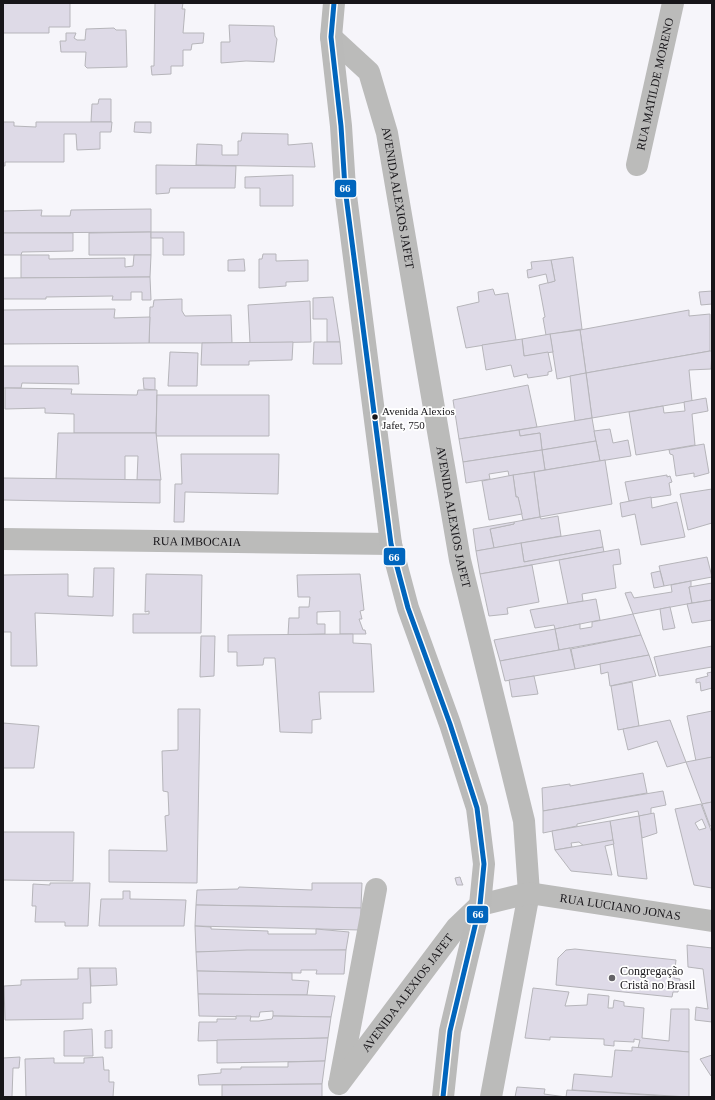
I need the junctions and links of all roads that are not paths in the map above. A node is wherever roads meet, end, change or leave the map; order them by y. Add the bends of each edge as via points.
1 (334, 3) edge
2 (673, 3) edge
3 (331, 37) junction
4 (637, 166) dead end
5 (3, 539) edge
6 (391, 544) junction
7 (376, 889) dead end
8 (529, 893) junction
9 (480, 905) junction
10 (712, 920) edge
11 (338, 1091) edge
12 (443, 1097) edge
13 (491, 1097) edge

1 - 3 main road, AVENIDA ALEXIOS JAFET
2 - 4 street, RUA MATILDE MORENO
3 - 6 main road, AVENIDA ALEXIOS JAFET via 345,188
3 - 8 street, AVENIDA ALEXIOS JAFET via 369,72 387,133 460,560 524,821
5 - 6 street, RUA IMBOCAIA
6 - 9 main road, AVENIDA ALEXIOS JAFET via 408,608 477,808 484,864
7 - 11 street, AVENIDA ALEXIOS JAFET
8 - 9 street
8 - 10 street, RUA LUCIANO JONAS
8 - 13 street, AVENIDA ALEXIOS JAFET
9 - 11 street, AVENIDA ALEXIOS JAFET via 456,928
9 - 12 main road, AVENIDA ALEXIOS JAFET via 450,1031

